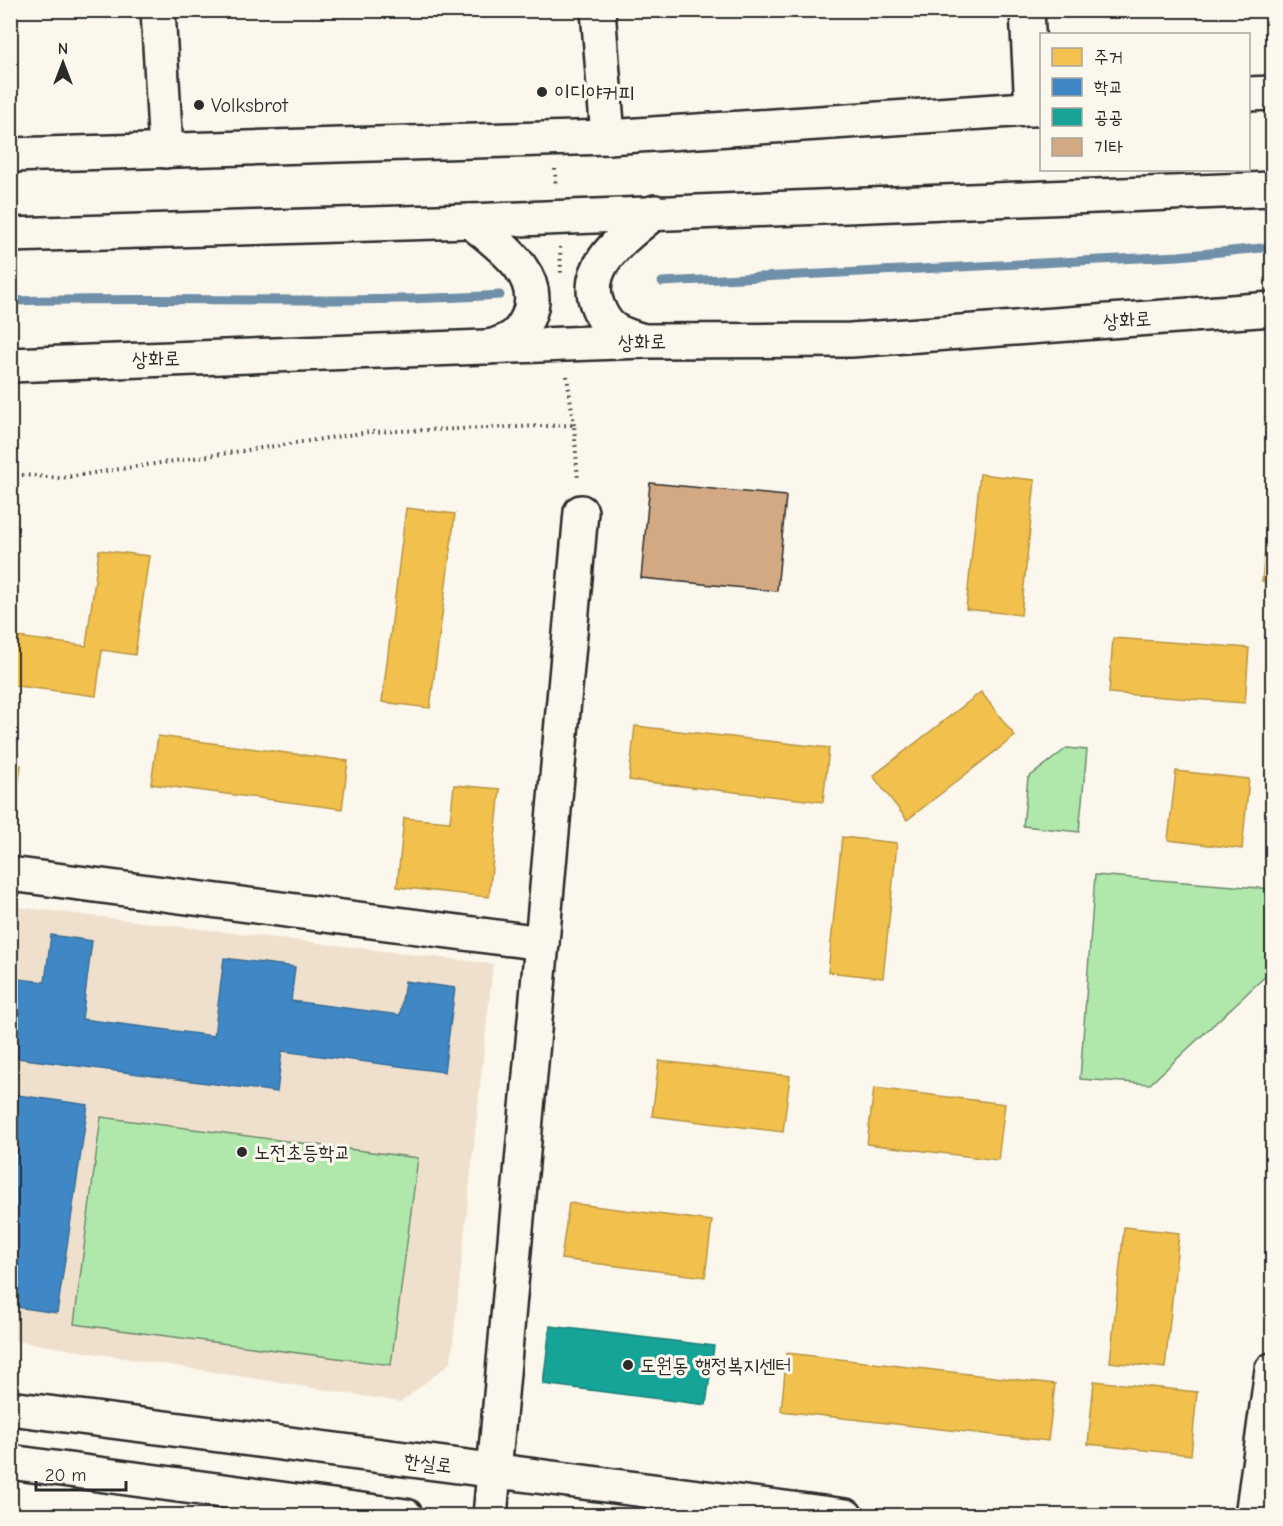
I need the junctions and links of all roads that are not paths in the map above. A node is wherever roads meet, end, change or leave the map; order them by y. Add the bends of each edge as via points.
1 (158, 10) edge
2 (598, 10) edge
3 (1027, 10) edge
4 (1272, 93) edge
5 (1250, 94) edge
6 (1037, 108) edge
7 (608, 136) junction
8 (166, 151) junction
9 (10, 155) edge
10 (1272, 189) edge
11 (655, 212) junction
12 (470, 221) junction
13 (10, 235) edge
14 (1272, 309) edge
15 (644, 341) junction
16 (485, 348) junction
17 (10, 365) edge
18 (581, 512) road end
19 (10, 874) edge
20 (542, 943) junction
21 (1272, 1372) edge
22 (10, 1408) edge
23 (10, 1462) edge
24 (494, 1472) junction
25 (406, 1515) edge
26 (490, 1515) edge
27 (846, 1515) edge
28 (1252, 1515) edge

1 - 8 main road
2 - 7 main road
3 - 6 main road
4 - 5 main road
6 - 7 main road
7 - 8 main road
8 - 9 main road
10 - 11 main road
11 - 12 main road
11 - 15 main road via 603,260 593,286 604,323
12 - 13 main road
12 - 16 main road via 523,269 533,295 521,332
14 - 15 main road, 상화로 via 851,340
15 - 16 main road, 상화로
16 - 17 main road, 상화로
18 - 20 main road
19 - 20 main road
20 - 24 main road
21 - 28 main road
22 - 24 main road, 한실로
23 - 25 main road
24 - 26 main road
24 - 27 main road, 한실로

